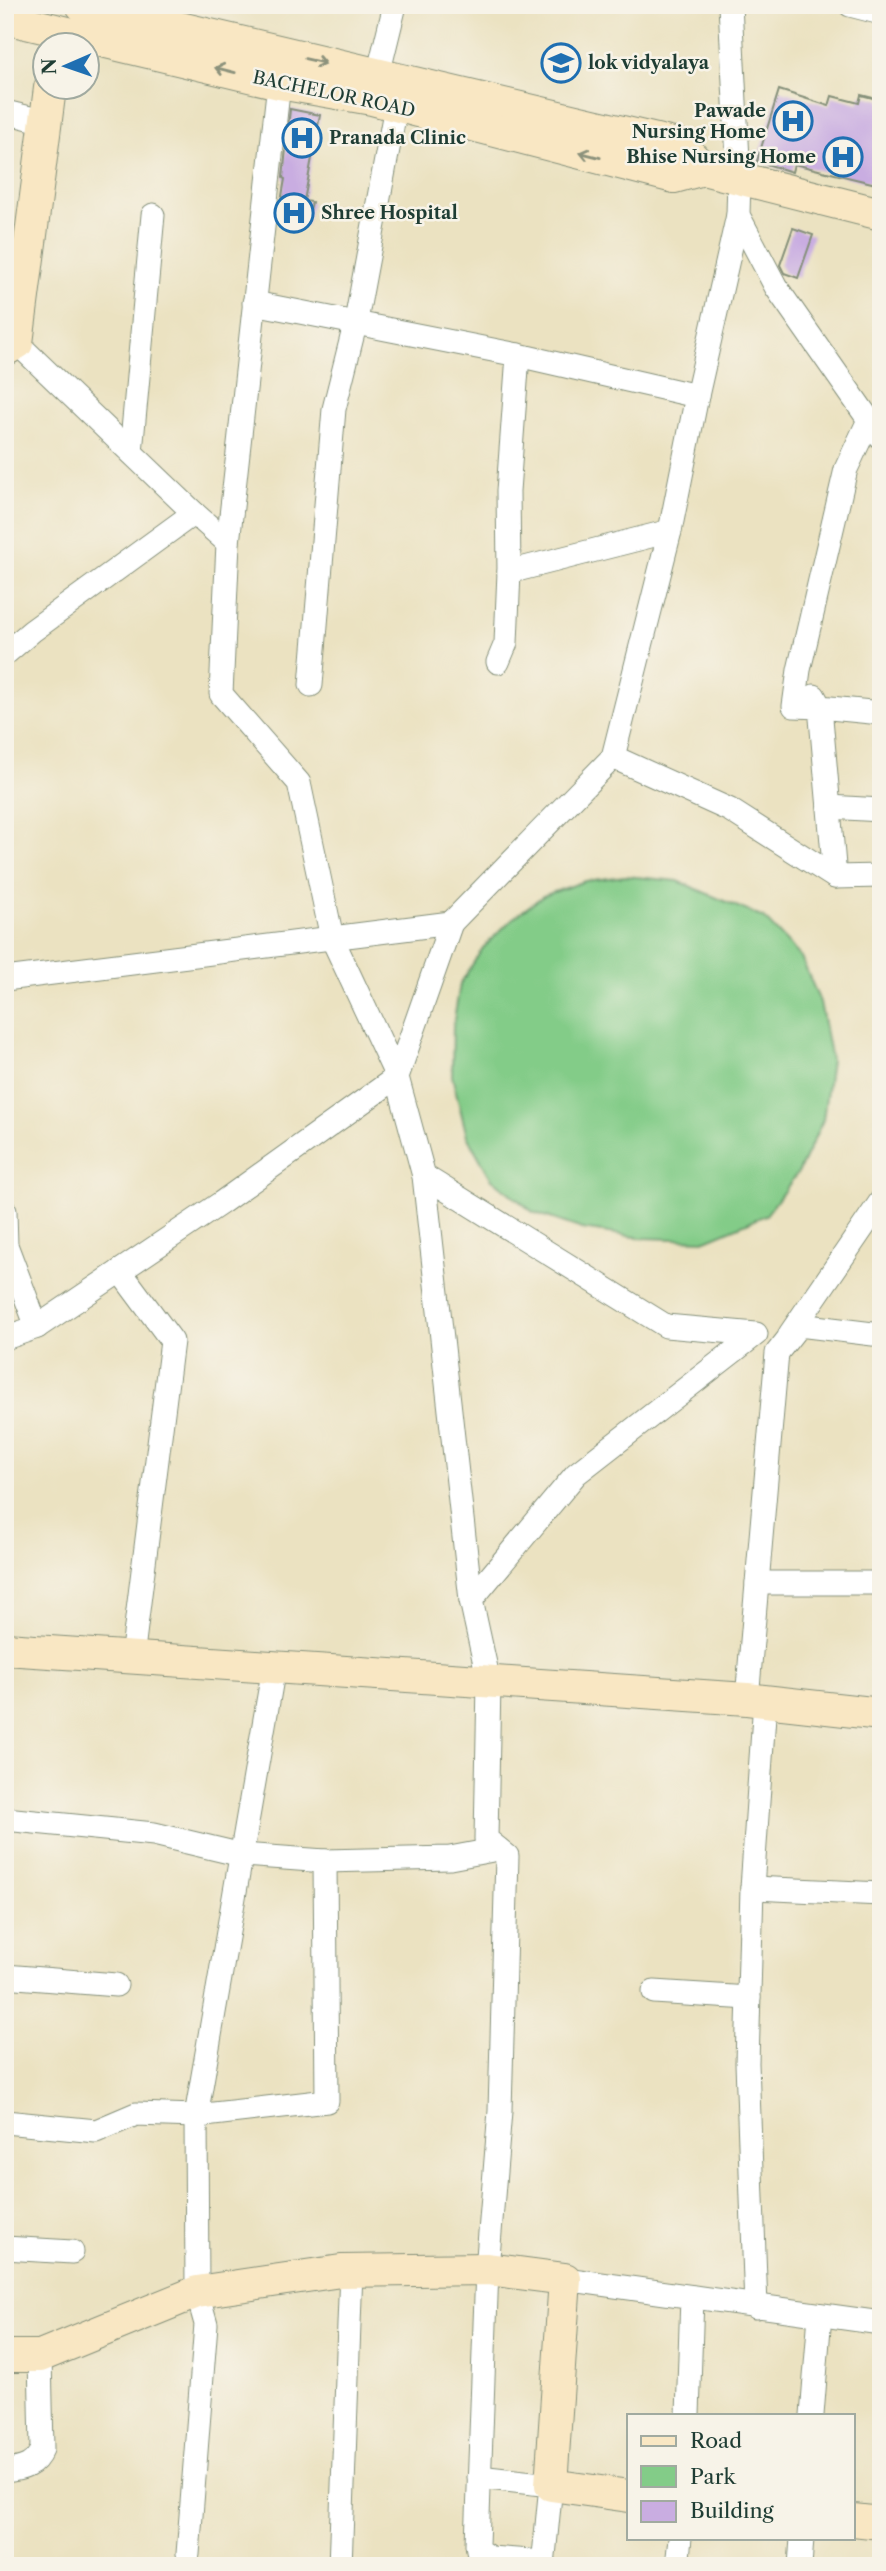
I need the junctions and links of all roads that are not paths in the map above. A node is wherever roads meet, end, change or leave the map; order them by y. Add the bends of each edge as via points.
1 (82, 5) edge
2 (396, 5) edge
3 (730, 5) edge
4 (850, 5) edge
5 (881, 13) edge
6 (16, 15) edge
7 (47, 32) edge
8 (102, 46) edge
9 (279, 83) junction
10 (382, 94) junction
11 (48, 102) edge
12 (5, 112) edge
13 (46, 122) junction
14 (739, 179) junction
15 (881, 214) edge
16 (153, 215) dead end
17 (738, 215) junction
18 (254, 303) junction
19 (356, 321) junction
20 (12, 340) edge
21 (519, 355) junction
22 (698, 396) junction
23 (875, 428) edge
24 (131, 452) junction
25 (194, 513) junction
26 (670, 531) junction
27 (228, 543) junction
28 (509, 572) junction
29 (5, 654) edge
30 (498, 662) dead end
31 (311, 685) dead end
32 (820, 707) junction
33 (881, 713) edge
34 (613, 757) junction
35 (829, 807) junction
36 (881, 810) edge
37 (881, 876) edge
38 (835, 877) junction
39 (451, 923) junction
40 (332, 938) junction
41 (5, 979) edge
42 (397, 1077) junction
43 (424, 1176) junction
44 (881, 1201) edge
45 (5, 1210) edge
46 (120, 1271) junction
47 (37, 1327) junction
48 (881, 1335) edge
49 (5, 1338) edge
50 (776, 1353) junction
51 (757, 1583) junction
52 (881, 1583) edge
53 (471, 1600) junction
54 (5, 1649) edge
55 (132, 1658) junction
56 (274, 1667) junction
57 (489, 1682) junction
58 (756, 1700) junction
59 (881, 1714) edge
60 (5, 1819) edge
61 (498, 1849) junction
62 (242, 1856) junction
63 (325, 1861) junction
64 (752, 1888) junction
65 (881, 1894) edge
66 (5, 1976) edge
67 (116, 1985) dead end
68 (654, 1992) dead end
69 (749, 1998) junction
70 (196, 2116) junction
71 (5, 2122) edge
72 (5, 2248) edge
73 (72, 2252) dead end
74 (487, 2269) junction
75 (351, 2271) junction
76 (565, 2279) junction
77 (197, 2292) junction
78 (692, 2298) junction
79 (756, 2307) junction
80 (820, 2315) junction
81 (881, 2323) edge
82 (5, 2356) edge
83 (40, 2356) junction
84 (688, 2414) edge
85 (812, 2414) edge
86 (5, 2471) edge
87 (479, 2477) junction
88 (551, 2485) junction
89 (627, 2496) edge
90 (854, 2520) edge
91 (881, 2523) edge
92 (680, 2540) edge
93 (802, 2540) edge
94 (188, 2554) dead end
95 (544, 2564) edge
96 (340, 2566) edge
97 (677, 2566) edge
98 (800, 2566) edge

1 -> 10 street, BACHELOR ROAD
2 - 10 street
3 - 14 street
4 - 5 street
6 - 7 street, BACHELOR ROAD
9 -> 8 street, BACHELOR ROAD
9 - 10 street, BACHELOR ROAD
9 - 18 street
10 - 14 street, BACHELOR ROAD via 682,146 703,169
10 - 19 street
11 - 13 street
12 - 13 street
13 - 20 street
14 - 15 street, BACHELOR ROAD
14 - 17 street
16 - 24 street
17 - 22 street
17 - 23 street via 776,287
18 - 19 street
18 - 27 street
19 - 21 street
19 - 31 street via 334,409
20 - 24 street
21 - 22 street
21 - 28 street via 508,491
22 - 26 street
23 - 32 street via 846,469 799,670 794,706
24 - 25 street
25 - 27 street
25 - 29 street
26 - 28 street
26 - 34 street
27 - 40 street via 221,694 299,783
28 - 30 street via 506,643
32 - 33 street
32 - 35 street
34 - 38 street via 730,810
34 - 39 street
35 - 36 street
35 - 38 street
37 - 38 street
39 - 40 street
39 - 42 street
40 - 41 street
40 - 42 street
42 - 43 street
42 - 46 street
43 - 53 street
43 - 53 street via 666,1326 756,1335 576,1474
44 - 50 street
45 - 47 street via 6,1245
46 - 47 street
46 - 55 street via 172,1341
47 - 49 street
48 - 50 street via 799,1325
50 - 51 street
51 - 52 street
51 - 58 street
53 - 57 street
54 - 55 street
55 - 56 street
56 - 57 street
56 - 62 street
57 - 58 street
57 - 61 street via 486,1839
58 - 59 street
58 - 64 street
60 - 62 street via 154,1834
61 - 63 street via 450,1858
61 - 74 street via 507,1856 506,1896 500,2111
62 - 63 street
62 - 70 street
63 - 70 street via 327,2101
64 - 65 street
64 - 69 street
66 - 67 street
68 - 69 street
69 - 79 street
70 - 71 street via 136,2114 96,2131
70 - 77 street
72 - 73 street
74 - 75 street
74 - 76 street
74 - 87 street
75 - 77 street
75 - 96 street
76 - 78 street
76 - 88 street
77 - 83 street
77 - 94 street via 206,2324
78 - 79 street
78 - 84 street
79 - 80 street
80 - 81 street
80 - 85 street
82 - 83 street
83 - 86 street via 42,2449 28,2467
87 - 88 street
87 - 95 street via 478,2550 490,2558
88 - 89 street
88 - 95 street
90 - 91 street
92 - 97 street
93 - 98 street

